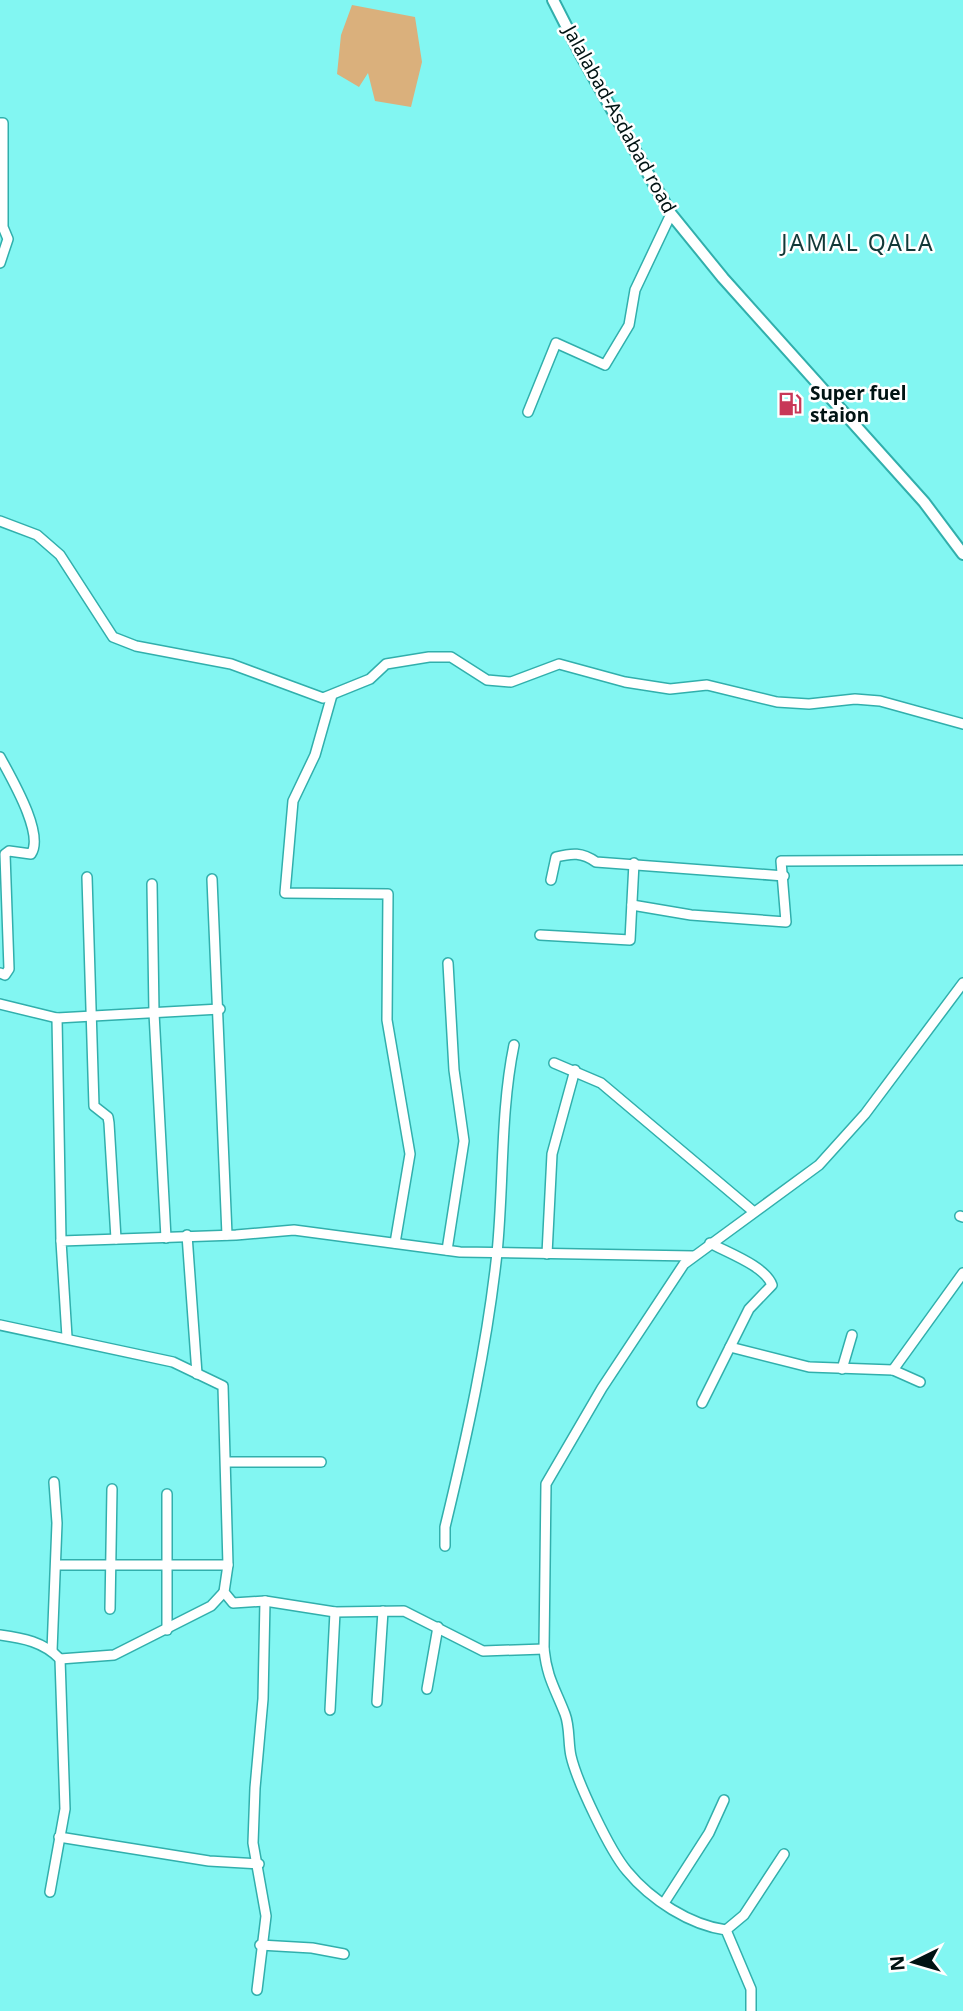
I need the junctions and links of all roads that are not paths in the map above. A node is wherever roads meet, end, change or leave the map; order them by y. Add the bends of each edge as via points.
1 (553, 0) edge
2 (0, 123) edge
3 (671, 214) junction
4 (0, 263) edge
5 (528, 412) dead end
6 (0, 521) edge
7 (963, 554) edge
8 (332, 695) junction
9 (963, 724) edge
10 (0, 757) edge
11 (963, 860) edge
12 (634, 863) junction
13 (784, 876) junction
14 (87, 877) dead end
15 (212, 879) dead end
16 (551, 880) dead end
17 (152, 884) dead end
18 (632, 905) junction
19 (540, 935) dead end
20 (448, 963) dead end
21 (0, 973) edge
22 (963, 983) edge
23 (0, 1004) edge
24 (220, 1009) junction
25 (154, 1013) junction
26 (91, 1016) junction
27 (57, 1018) junction
28 (514, 1045) dead end
29 (554, 1063) dead end
30 (575, 1070) junction
31 (754, 1212) junction
32 (187, 1235) junction
33 (227, 1235) junction
34 (166, 1238) junction
35 (116, 1240) junction
36 (61, 1241) junction
37 (395, 1242) junction
38 (710, 1243) junction
39 (447, 1250) junction
40 (497, 1253) junction
41 (547, 1254) junction
42 (693, 1256) junction
43 (963, 1273) edge
44 (0, 1325) edge
45 (852, 1335) dead end
46 (67, 1337) junction
47 (730, 1347) junction
48 (842, 1369) junction
49 (894, 1370) junction
50 (197, 1374) junction
51 (920, 1382) dead end
52 (702, 1403) dead end
53 (227, 1462) junction
54 (321, 1462) dead end
55 (54, 1482) dead end
56 (113, 1489) dead end
57 (167, 1494) dead end
58 (445, 1546) dead end
59 (56, 1565) junction
60 (112, 1565) junction
61 (167, 1565) junction
62 (228, 1565) junction
63 (224, 1591) junction
64 (265, 1601) junction
65 (110, 1609) dead end
66 (383, 1611) junction
67 (335, 1612) junction
68 (438, 1627) junction
69 (167, 1630) junction
70 (0, 1635) edge
71 (544, 1649) junction
72 (52, 1651) junction
73 (60, 1659) junction
74 (427, 1689) dead end
75 (377, 1702) dead end
76 (330, 1710) dead end
77 (724, 1800) dead end
78 (58, 1837) junction
79 (784, 1854) dead end
80 (259, 1864) junction
81 (50, 1892) dead end
82 (664, 1903) junction
83 (726, 1930) junction
84 (260, 1945) junction
85 (344, 1954) dead end
86 (257, 1990) dead end
87 (751, 2011) edge

1 - 3 main road, Jalalabad-Asdabad road
2 - 4 street via 2,227 8,239
3 - 5 street via 635,290 629,325 605,365 556,343
3 - 7 main road, Jalalabad-Asdabad road via 924,502
6 - 8 street via 37,536 60,555 113,636 136,646 231,664 323,698
8 - 9 street via 370,680 386,664 451,657 487,680 511,682 559,664 625,682 670,689 708,685 777,702 880,701
8 - 37 street via 315,755 293,801 285,893 388,894 387,1020 410,1154
10 - 21 street via 25,805 35,846 31,853 5,854 9,969 8,974
11 - 13 street via 781,861
12 - 13 street
12 - 16 street via 596,862 585,854 570,853 556,857
12 - 18 street
13 - 18 street via 786,922
14 - 26 street
15 - 24 street
17 - 25 street
18 - 19 street via 630,940
20 - 39 street via 454,1070 464,1141
22 - 31 street via 838,1145 819,1165
23 - 27 street
24 - 25 street
24 - 33 street
25 - 26 street
25 - 34 street
26 - 27 street
26 - 35 street via 94,1106 109,1123
27 - 36 street
28 - 40 street via 508,1075
29 - 30 street
30 - 31 street via 601,1083
30 - 41 street via 552,1154
31 - 38 street
32 - 33 street
32 - 34 street
32 - 50 street
33 - 37 street via 294,1230
34 - 35 street
35 - 36 street
36 - 46 street
37 - 39 street
38 - 42 street
38 - 47 street via 759,1270 771,1282 749,1309
39 - 40 street
40 - 41 street
40 - 58 street via 476,1402 445,1527
41 - 42 street
42 - 71 street via 602,1388 546,1484
43 - 49 street
44 - 46 street
45 - 48 street
46 - 50 street via 173,1362
47 - 48 street via 802,1366
47 - 52 street
48 - 49 street
49 - 51 street
50 - 53 street via 223,1386
53 - 54 street
53 - 62 street
55 - 59 street
56 - 60 street
57 - 61 street
59 - 60 street
59 - 72 street
60 - 61 street
60 - 65 street
61 - 62 street
61 - 69 street
62 - 63 street
63 - 64 street via 233,1603
63 - 69 street via 211,1606
64 - 67 street
64 - 80 street via 263,1699 254,1788 253,1843
66 - 67 street
66 - 68 street via 404,1611
66 - 75 street
67 - 76 street
68 - 71 street via 483,1651
68 - 74 street
69 - 73 street via 114,1655
70 - 72 street via 28,1639
71 - 82 street via 546,1674 566,1716 571,1756 582,1788 626,1871
72 - 73 street
73 - 78 street via 65,1809
77 - 82 street via 709,1833
78 - 80 street via 209,1861
78 - 81 street
79 - 83 street via 744,1915
80 - 84 street via 266,1916
82 - 83 street via 702,1927
83 - 87 street via 751,1989
84 - 85 street
84 - 86 street

